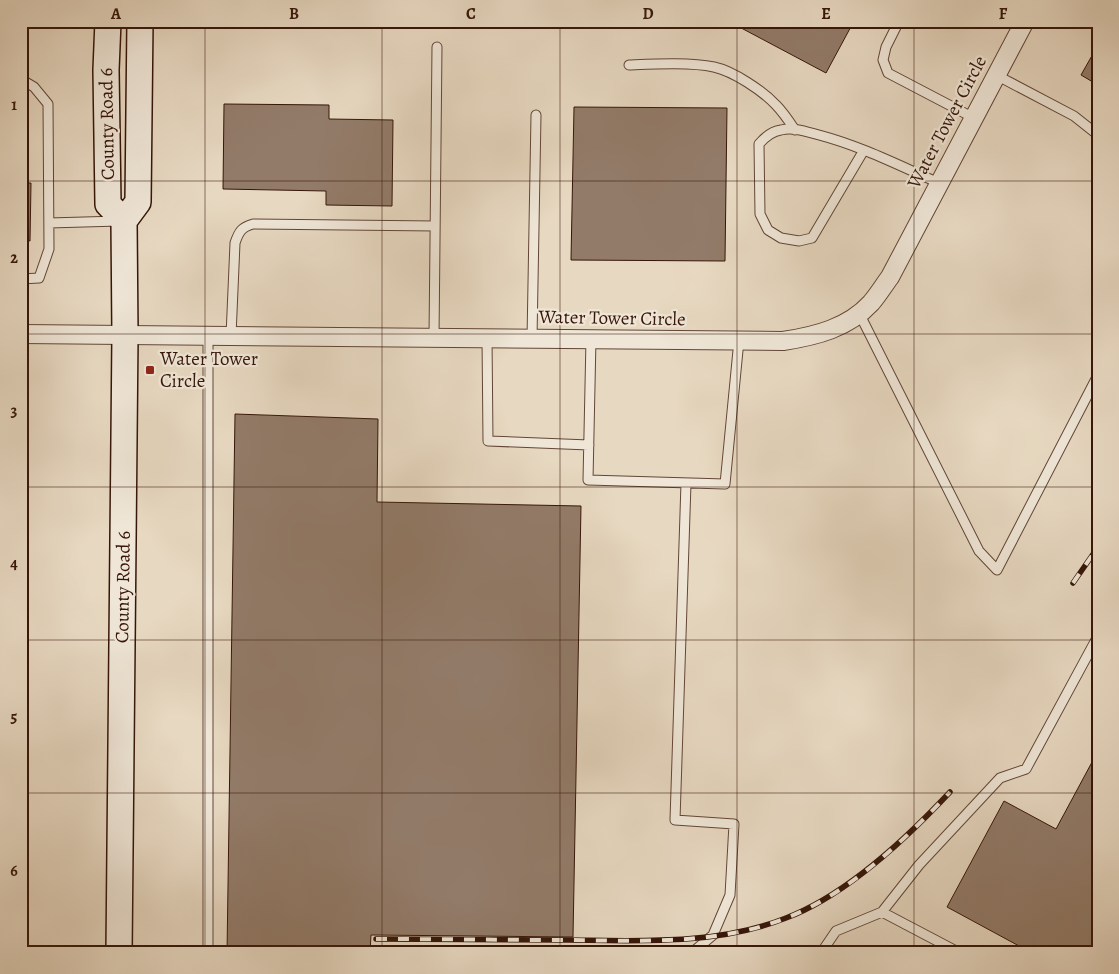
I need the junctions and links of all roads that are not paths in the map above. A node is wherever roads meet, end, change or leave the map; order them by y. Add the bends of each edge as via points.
1 (108, 21) edge
2 (140, 21) edge
3 (899, 21) edge
4 (1025, 21) edge
5 (437, 47) dead end
6 (629, 65) dead end
7 (996, 75) junction
8 (21, 82) edge
9 (536, 116) dead end
10 (974, 118) junction
11 (795, 130) junction
12 (1098, 136) edge
13 (864, 150) junction
14 (939, 183) junction
15 (124, 221) junction
16 (50, 223) junction
17 (435, 226) junction
18 (21, 278) edge
19 (859, 313) junction
20 (21, 334) edge
21 (125, 335) junction
22 (208, 336) junction
23 (231, 336) junction
24 (434, 338) junction
25 (487, 338) junction
26 (532, 338) junction
27 (591, 339) junction
28 (739, 340) junction
29 (1098, 375) edge
30 (21, 412) edge
31 (589, 445) junction
32 (686, 483) junction
33 (1098, 636) edge
34 (21, 685) edge
35 (882, 912) junction
36 (119, 953) edge
37 (208, 953) edge
38 (679, 953) edge
39 (821, 953) edge
40 (960, 953) edge

1 - 15 main road, County Road 6 via 108,204
2 - 15 main road, County Road 6 via 138,202
3 - 10 lane via 883,60 888,73
4 - 7 street, Water Tower Circle
5 - 17 lane
6 - 11 lane via 715,67 764,94
7 - 10 street, Water Tower Circle
7 - 12 lane via 1074,116
8 - 16 lane via 34,87 48,104
9 - 26 lane
10 - 14 street, Water Tower Circle
11 - 13 lane
11 - 13 lane via 781,130 765,137 760,144 760,214 768,230 781,238 799,241 812,238
13 - 14 lane
14 - 19 street, Water Tower Circle via 890,277 871,303
15 - 16 lane
15 - 21 main road, County Road 6
16 - 18 lane via 49,249 39,278
17 - 23 lane via 253,224 243,227 235,242
17 - 24 lane
19 - 28 street, Water Tower Circle via 846,324 816,336 783,341
19 - 29 lane via 979,550 997,570
20 - 21 street, Water Tower Circle
21 - 22 street, Water Tower Circle
21 - 36 main road, County Road 6
22 - 23 street, Water Tower Circle
22 - 37 lane
23 - 24 street, Water Tower Circle
24 - 25 street, Water Tower Circle
25 - 26 street, Water Tower Circle
25 - 31 lane via 488,441
26 - 27 street, Water Tower Circle
27 - 28 street, Water Tower Circle
27 - 31 lane
28 - 32 lane via 726,484
30 - 34 lane
31 - 32 lane via 588,480
32 - 38 lane via 675,820 734,824 730,895 713,935 694,951
33 - 35 lane via 1026,768 1000,778 919,865
35 - 39 lane via 836,931
35 - 40 lane

